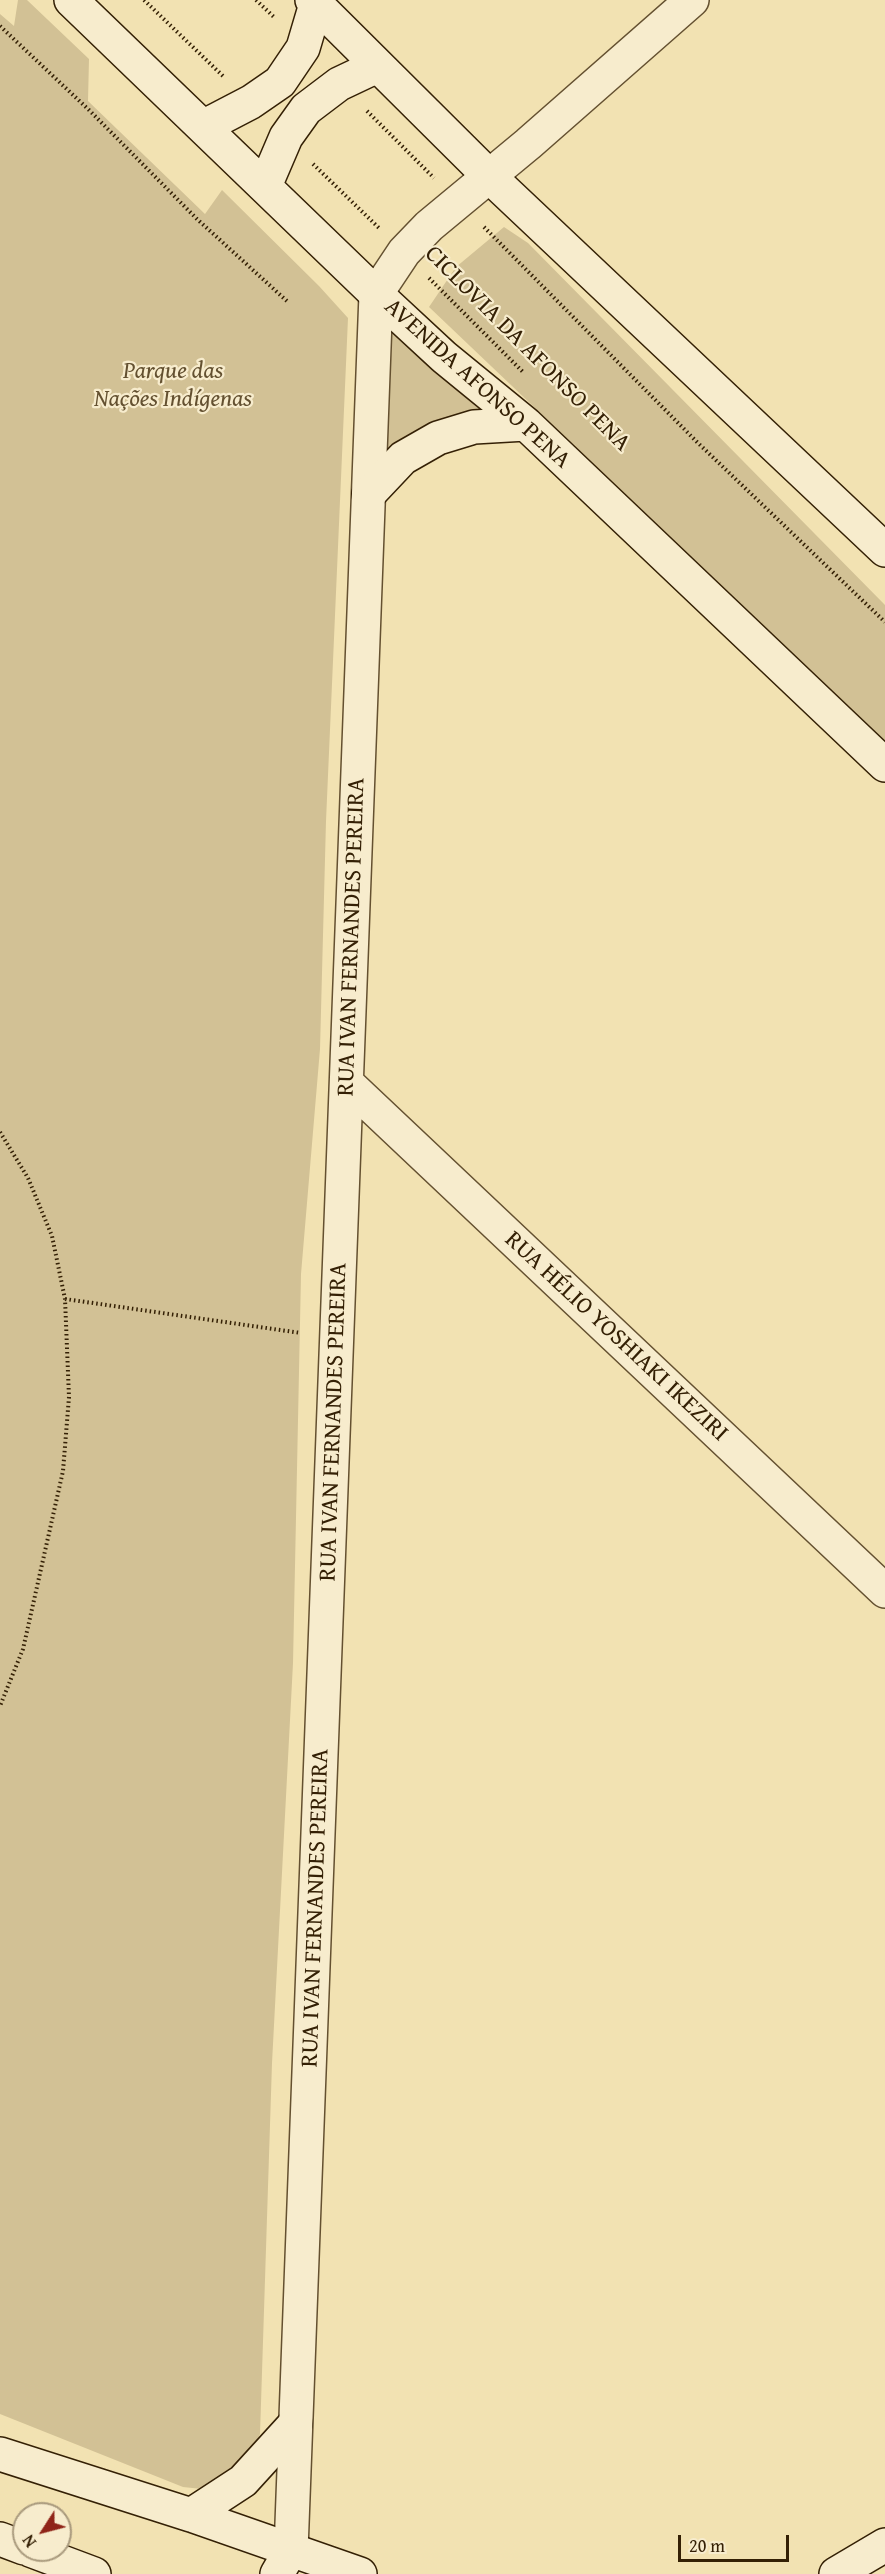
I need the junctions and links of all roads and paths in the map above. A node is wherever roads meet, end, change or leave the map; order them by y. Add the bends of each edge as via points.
1 (71, 0) edge
2 (144, 0) edge
3 (256, 0) edge
4 (692, 0) edge
5 (314, 2) edge
6 (0, 26) edge
7 (303, 48) junction
8 (377, 66) junction
9 (339, 84) junction
10 (251, 102) junction
11 (203, 127) junction
12 (286, 137) junction
13 (490, 177) junction
14 (265, 186) junction
15 (458, 202) junction
16 (404, 252) junction
17 (376, 294) junction
18 (288, 302) dead end
19 (530, 379) dead end
20 (526, 424) junction
21 (369, 494) junction
22 (885, 550) edge
23 (885, 622) edge
24 (885, 765) edge
25 (347, 1083) junction
26 (0, 1132) edge
27 (65, 1299) junction
28 (338, 1339) junction
29 (885, 1590) edge
30 (0, 1706) edge
31 (295, 2424) junction
32 (0, 2454) edge
33 (191, 2515) junction
34 (885, 2545) edge
35 (65, 2562) edge
36 (284, 2562) edge
37 (94, 2572) edge
38 (360, 2574) edge
39 (836, 2574) edge

1 - 11 street, AVENIDA AFONSO PENA
2 - 10 path
3 - 7 path
4 - 13 street
5 - 7 street
5 - 8 street
6 - 18 path via 197,219
7 - 10 street via 280,82
8 - 9 street
8 - 13 street
9 - 12 street via 306,109
9 - 15 path
10 - 11 street
11 - 14 street, AVENIDA AFONSO PENA
12 - 14 street
12 - 16 path, CICLOVIA DA AFONSO PENA
13 - 15 street
13 - 22 street
14 - 17 street, AVENIDA AFONSO PENA
15 - 16 street
15 - 23 path via 698,443
16 - 17 street
16 - 19 path, CICLOVIA DA AFONSO PENA
17 - 20 street, AVENIDA AFONSO PENA via 444,357
17 - 21 street, RUA IVAN FERNANDES PEREIRA
20 - 21 street via 474,428 438,438 403,458
20 - 24 street, AVENIDA AFONSO PENA
21 - 25 street, RUA IVAN FERNANDES PEREIRA
25 - 28 street, RUA IVAN FERNANDES PEREIRA
25 - 29 street, RUA HÉLIO YOSHIAKI IKEZIRI
26 - 27 path via 28,1178 52,1236
27 - 28 path
27 - 30 path via 69,1397 63,1471 23,1649
28 - 31 street, RUA IVAN FERNANDES PEREIRA
31 - 33 street via 243,2481
31 - 36 street, RUA IVAN FERNANDES PEREIRA
32 - 33 street
33 - 36 street
34 - 39 street
35 - 37 street
36 - 38 street

